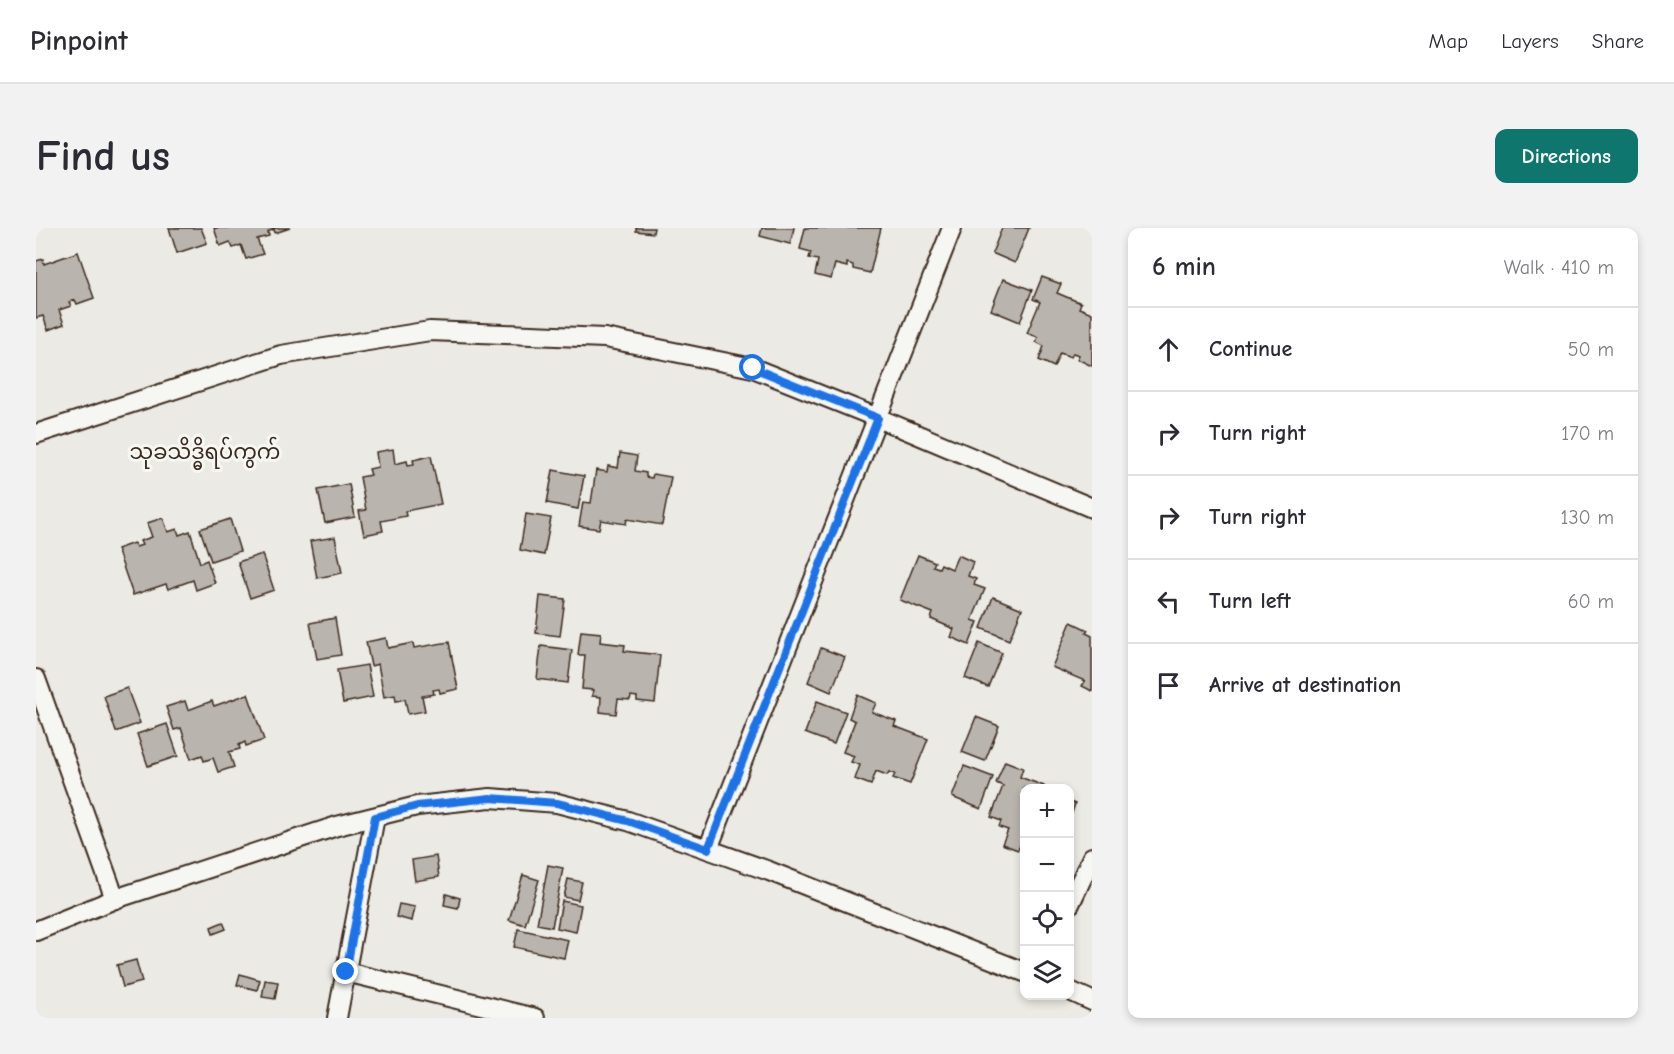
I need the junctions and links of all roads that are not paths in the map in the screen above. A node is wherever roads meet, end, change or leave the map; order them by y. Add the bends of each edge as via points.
1 (952, 228) edge
2 (878, 418) junction
3 (36, 434) edge
4 (1092, 508) edge
5 (36, 679) edge
6 (375, 817) junction
7 (708, 849) junction
8 (1092, 857) edge
9 (1074, 895) edge
10 (115, 899) junction
11 (36, 930) edge
12 (1020, 970) edge
13 (346, 972) junction
14 (1074, 993) edge
15 (1092, 1001) edge
16 (337, 1018) edge
17 (535, 1018) edge

1 - 2 street
2 - 3 street via 753,368 605,338 430,330 281,355
2 - 4 street
2 - 7 street
5 - 10 street
6 - 7 street via 417,806 490,798 557,803 628,821
6 - 10 street
6 - 13 street
7 - 12 street
8 - 9 street
10 - 11 street
13 - 16 street
13 - 17 street
14 - 15 street

